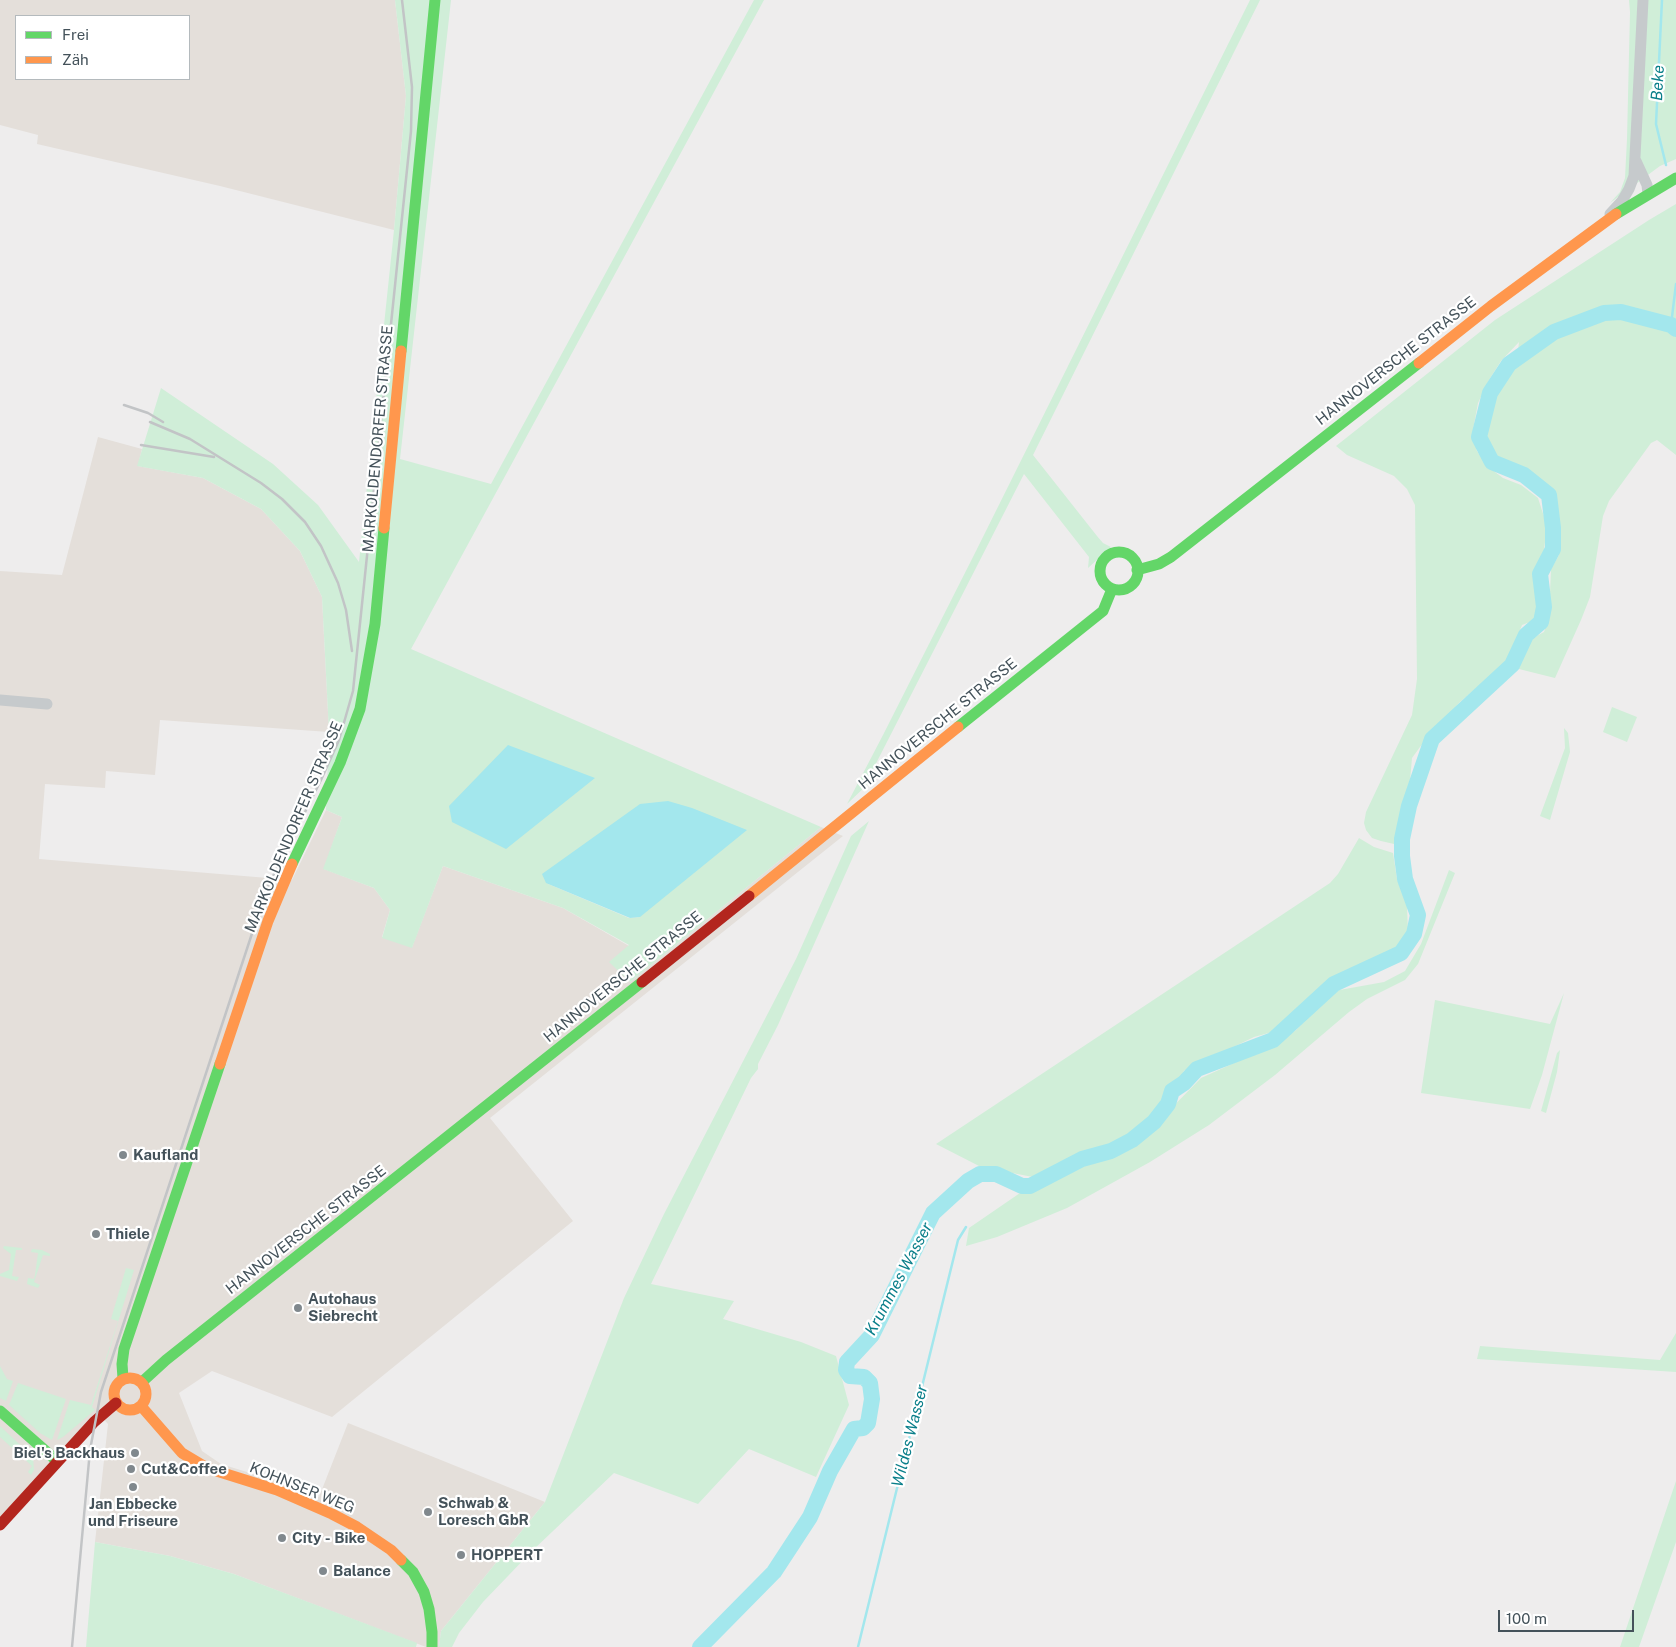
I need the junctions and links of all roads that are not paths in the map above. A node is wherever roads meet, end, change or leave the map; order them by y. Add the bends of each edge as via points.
1 (435, 0) edge
2 (1643, 0) edge
3 (1637, 174) junction
4 (1674, 180) edge
5 (1648, 194) junction
6 (1606, 220) junction
7 (1138, 570) junction
8 (1112, 589) junction
9 (0, 700) edge
10 (46, 704) dead end
11 (123, 1378) junction
12 (142, 1382) junction
13 (116, 1403) junction
14 (141, 1406) junction
15 (0, 1411) edge
16 (57, 1461) junction
17 (0, 1525) edge
18 (432, 1647) edge

1 - 11 main road, MARKOLDENDORFER STRASSE via 375,624 360,709 340,763 268,921 124,1348
2 - 3 street
3 - 4 street via 1649,179
3 - 5 street via 1641,189
3 - 6 street via 1622,201
4 - 5 main road, HANNOVERSCHE STRASSE
5 - 6 main road, HANNOVERSCHE STRASSE
6 - 7 main road, HANNOVERSCHE STRASSE via 1490,306 1171,556 1159,564
7 - 8 main road via 1132,584 1123,590
7 - 8 main road via 1129,555 1117,552 1106,556 1100,574
8 - 12 main road, HANNOVERSCHE STRASSE via 1103,611
9 - 10 street
11 - 12 main road via 133,1377
11 - 13 main road via 114,1389
12 - 14 main road via 146,1399
13 - 14 main road via 126,1410
13 - 16 main road
14 - 18 main road, KOHNSER WEG via 182,1452 207,1468 277,1490 332,1514 390,1550 413,1572 424,1592
15 - 16 main road
16 - 17 main road

